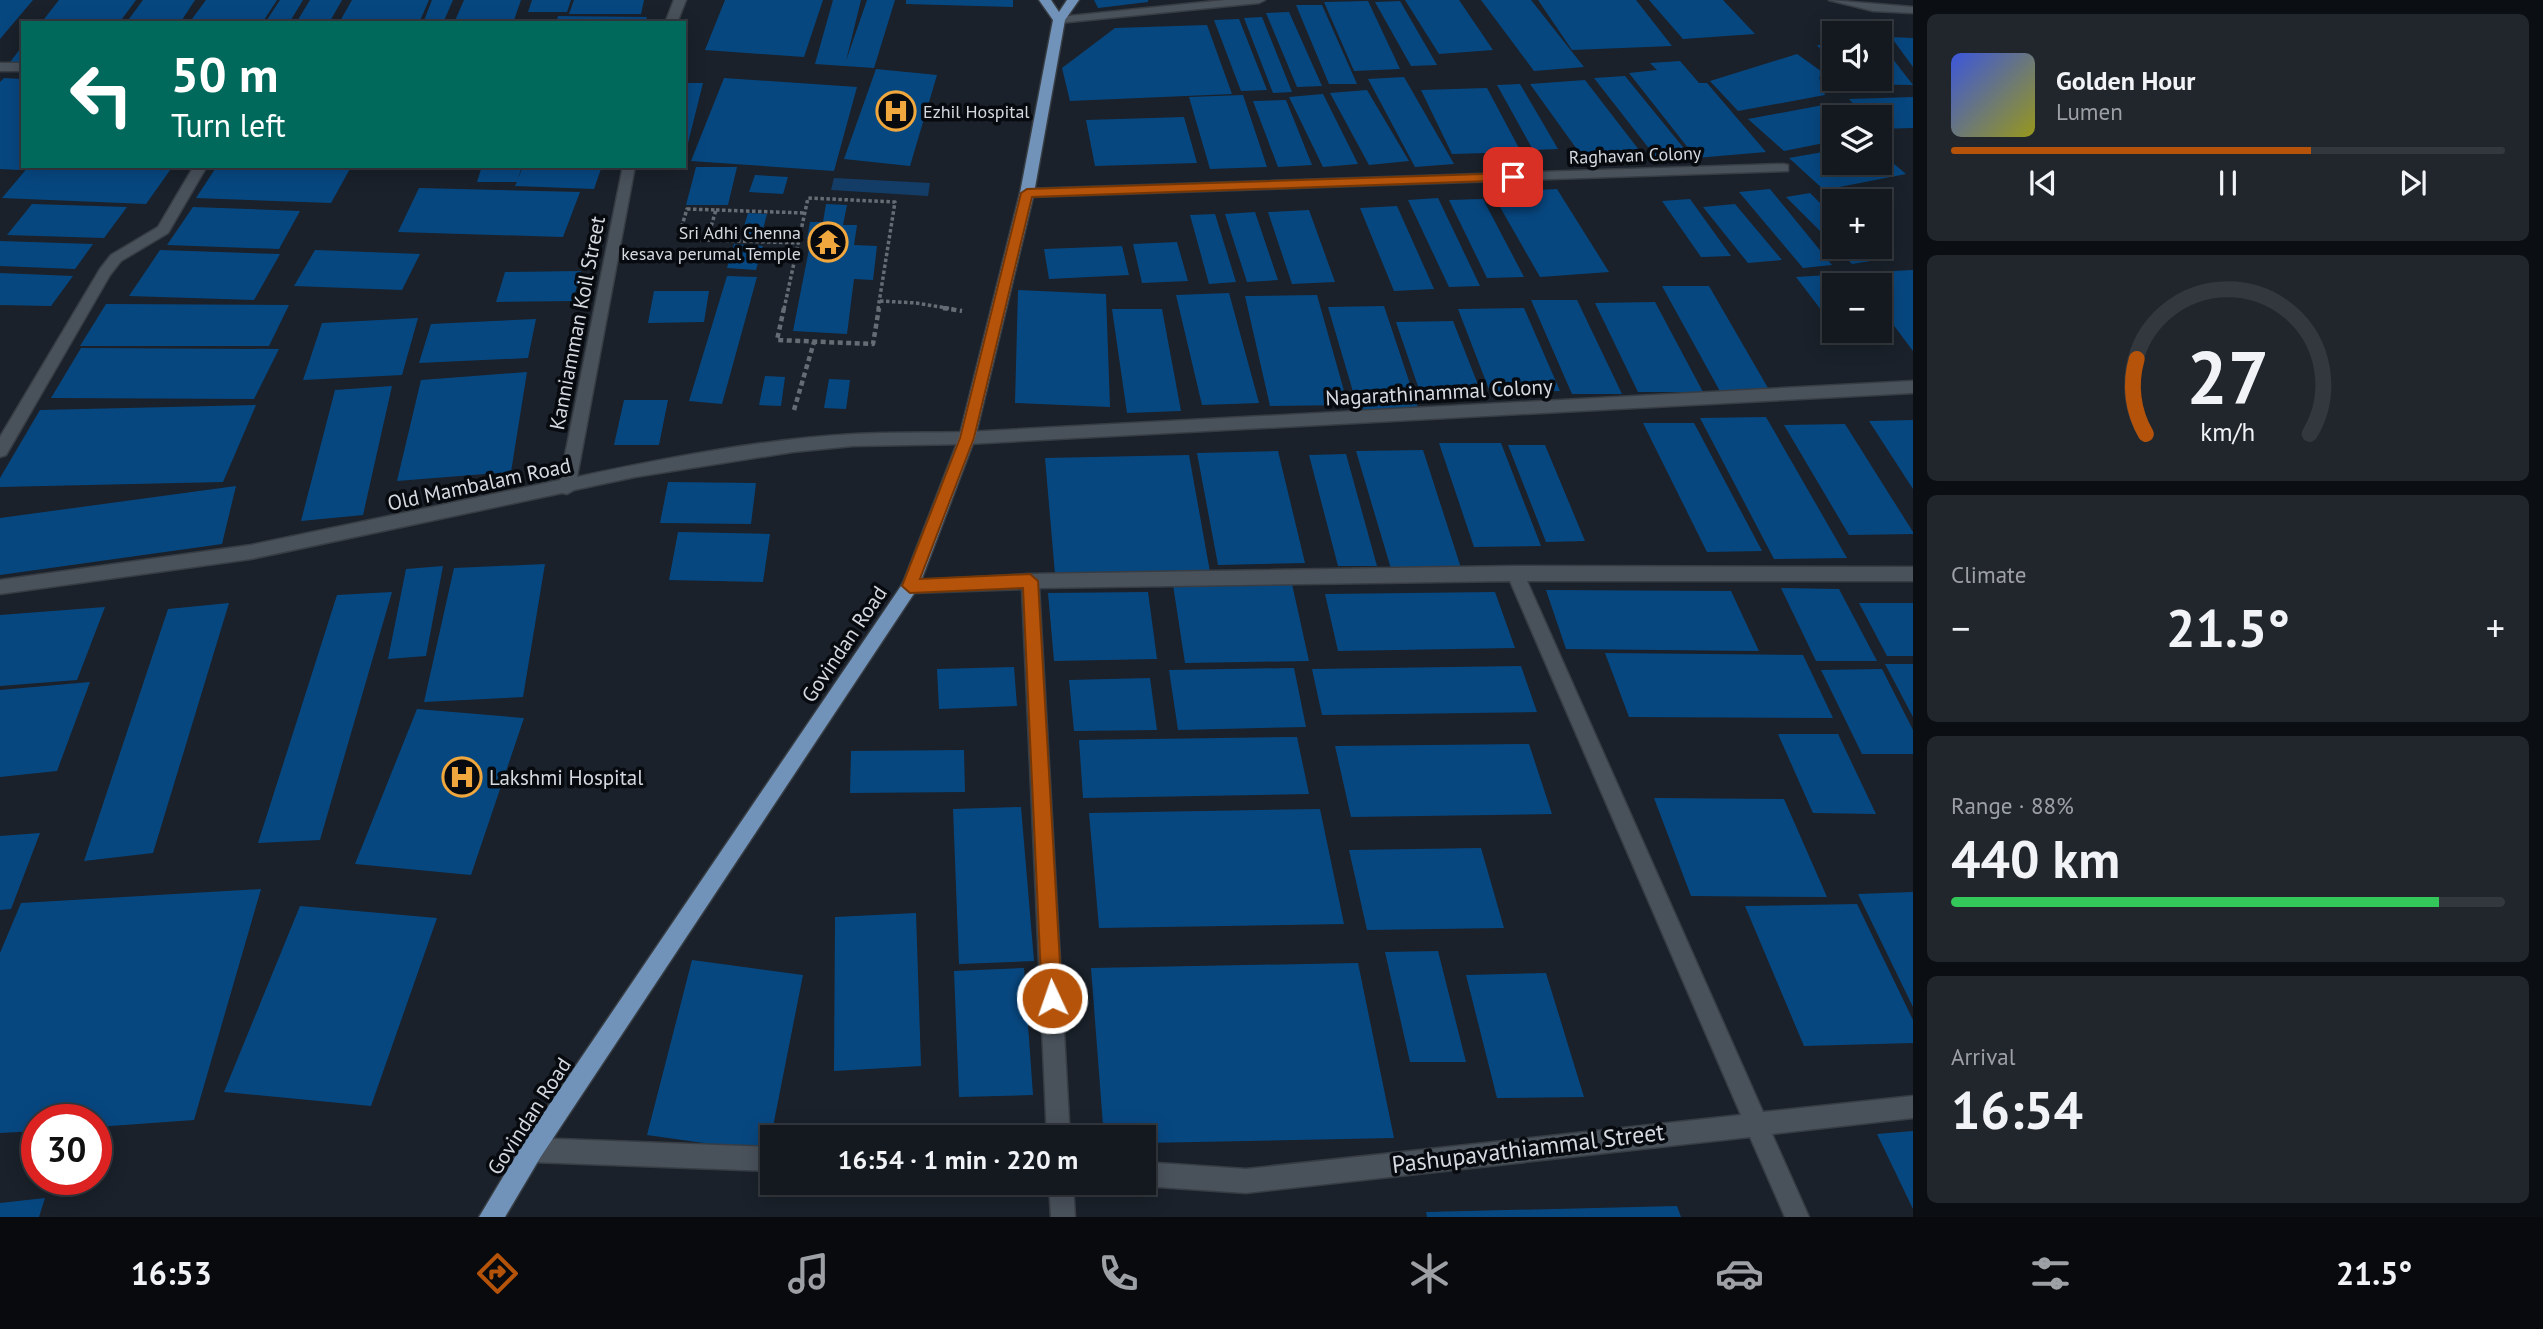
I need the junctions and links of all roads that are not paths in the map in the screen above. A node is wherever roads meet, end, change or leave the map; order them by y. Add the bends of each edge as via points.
1 (680, 0) edge
2 (1045, 0) edge
3 (1073, 0) edge
4 (1258, 0) edge
5 (1835, 0) edge
6 (1913, 10) edge
7 (1059, 20) junction
8 (672, 21) edge
9 (0, 67) edge
10 (21, 67) edge
11 (200, 168) edge
12 (629, 168) edge
13 (1783, 168) dead end
14 (1027, 193) junction
15 (1913, 387) edge
16 (967, 438) junction
17 (0, 451) edge
18 (567, 488) junction
19 (1515, 573) junction
20 (1913, 574) edge
21 (1030, 581) junction
22 (910, 586) junction
23 (0, 587) edge
24 (1913, 1107) edge
25 (1755, 1122) junction
26 (1058, 1125) edge
27 (532, 1150) junction
28 (760, 1159) edge
29 (1156, 1175) edge
30 (1062, 1195) edge
31 (491, 1217) edge
32 (1063, 1217) edge
33 (1797, 1217) edge

1 - 8 street
2 - 7 main road
3 - 7 main road
4 - 7 street
5 - 6 street
7 - 14 main road, Govindan Road
9 - 10 street
11 - 17 street via 163,230 116,258 105,272
12 - 18 street, Kanniamman Koil Street
13 - 14 street, Raghavan Colony
14 - 16 main road, Govindan Road
15 - 16 street, Nagarathinammal Colony
16 - 18 street, Old Mambalam Road via 793,446 635,471
16 - 22 main road, Govindan Road
18 - 23 street, Old Mambalam Road via 251,552
19 - 20 street
19 - 21 street
19 - 25 street
21 - 22 street
21 - 26 street
22 - 27 main road, Govindan Road
24 - 25 street, Pashupavathiammal Street
25 - 29 street, Pashupavathiammal Street via 1246,1181
25 - 33 street
27 - 28 street
27 - 31 main road, Govindan Road
30 - 32 street

